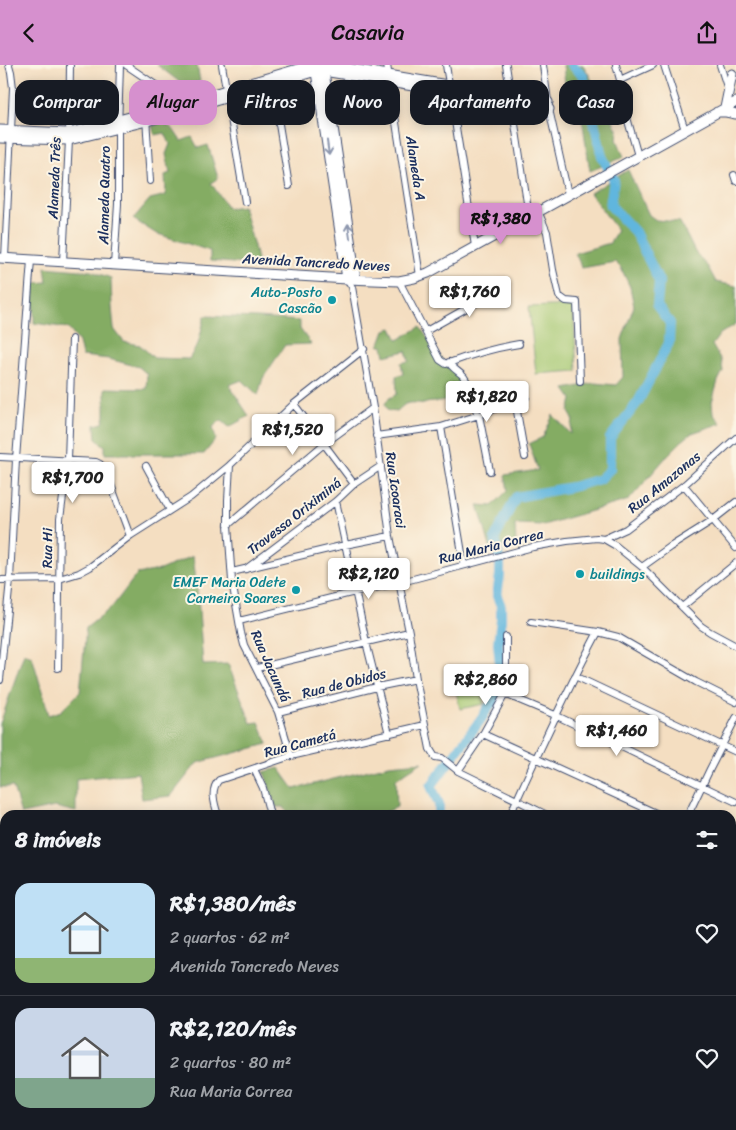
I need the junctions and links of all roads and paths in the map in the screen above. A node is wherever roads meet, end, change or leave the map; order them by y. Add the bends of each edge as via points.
1 (9, 65) edge
2 (70, 65) edge
3 (120, 65) edge
4 (126, 65) edge
5 (222, 65) edge
6 (388, 65) edge
7 (446, 65) edge
8 (506, 65) edge
9 (543, 65) edge
10 (616, 65) edge
11 (653, 65) edge
12 (664, 65) edge
13 (720, 65) edge
14 (729, 65) edge
15 (320, 67) edge
16 (732, 74) junction
17 (389, 79) junction
18 (147, 80) edge
19 (275, 80) edge
20 (448, 80) edge
21 (508, 80) edge
22 (545, 80) edge
23 (620, 80) joint
24 (410, 82) edge
25 (736, 86) edge
26 (728, 92) junction
27 (227, 93) junction
28 (119, 95) edge
29 (217, 95) edge
30 (217, 96) edge
31 (736, 102) edge
32 (549, 106) edge
33 (721, 110) junction
34 (736, 114) edge
35 (118, 125) joint
36 (146, 125) edge
37 (232, 125) edge
38 (279, 125) edge
39 (456, 125) edge
40 (515, 125) edge
41 (629, 125) edge
42 (0, 129) edge
43 (685, 130) junction
44 (11, 134) junction
45 (69, 137) junction
46 (0, 138) edge
47 (638, 156) junction
48 (150, 181) dead end
49 (289, 186) dead end
50 (568, 194) junction
51 (245, 202) dead end
52 (538, 211) junction
53 (529, 216) junction
54 (475, 246) junction
55 (3, 258) edge
56 (31, 261) junction
57 (63, 262) junction
58 (114, 265) junction
59 (420, 276) junction
60 (352, 281) junction
61 (399, 281) junction
62 (504, 287) dead end
63 (426, 331) junction
64 (72, 339) dead end
65 (519, 344) dead end
66 (364, 349) junction
67 (449, 362) junction
68 (580, 381) dead end
69 (526, 397) dead end
70 (515, 400) junction
71 (294, 404) junction
72 (374, 408) junction
73 (479, 415) junction
74 (441, 427) junction
75 (376, 436) junction
76 (736, 438) edge
77 (324, 444) junction
78 (0, 457) edge
79 (525, 457) dead end
80 (16, 459) junction
81 (68, 460) junction
82 (230, 465) junction
83 (146, 466) dead end
84 (381, 466) junction
85 (490, 471) dead end
86 (354, 484) junction
87 (684, 485) junction
88 (336, 501) junction
89 (736, 501) edge
90 (170, 511) junction
91 (714, 520) junction
92 (228, 525) junction
93 (130, 535) junction
94 (390, 536) junction
95 (604, 539) junction
96 (345, 545) junction
97 (736, 548) edge
98 (736, 563) edge
99 (464, 565) junction
100 (642, 567) junction
101 (246, 569) junction
102 (232, 572) junction
103 (0, 579) edge
104 (59, 579) junction
105 (10, 580) junction
106 (398, 583) junction
107 (355, 592) junction
108 (682, 607) junction
109 (239, 621) junction
110 (531, 622) dead end
111 (409, 632) junction
112 (598, 632) junction
113 (506, 637) dead end
114 (366, 642) junction
115 (734, 642) edge
116 (58, 668) dead end
117 (257, 668) junction
118 (574, 676) junction
119 (416, 679) junction
120 (0, 680) edge
121 (377, 687) junction
122 (505, 694) junction
123 (736, 702) edge
124 (278, 712) junction
125 (555, 715) junction
126 (736, 718) edge
127 (426, 725) junction
128 (389, 734) junction
129 (483, 735) junction
130 (722, 745) junction
131 (736, 752) edge
132 (291, 756) junction
133 (536, 759) junction
134 (254, 769) junction
135 (458, 771) junction
136 (702, 786) junction
137 (516, 801) junction
138 (736, 802) edge
139 (217, 810) edge
140 (269, 810) edge
141 (512, 810) edge
142 (536, 810) edge
143 (649, 810) edge
144 (690, 810) edge

1 - 44 street via 13,87
2 - 45 street, Alameda Três
3 - 28 street, Alameda Quatro
4 - 18 street
5 - 27 street
6 - 17 street, Alameda A
7 - 20 street
8 - 21 street
9 - 22 street
10 - 23 street
11 - 23 street
12 - 43 street
13 - 26 street
14 - 16 street
15 - 17 street
15 - 19 street
15 - 60 street
16 - 25 street
16 - 26 street
17 - 24 street
17 - 59 street, Alameda A
26 - 33 street
27 - 29 street
27 - 30 street
31 - 33 street, Avenida Tancredo Neves
32 - 50 street
33 - 34 street
33 - 43 street, Avenida Tancredo Neves
35 - 45 street
35 - 58 street, Alameda Quatro
36 - 48 street
37 - 51 street
38 - 49 street
39 - 54 street
40 - 53 street
41 - 47 street
42 - 44 street
43 - 47 street, Avenida Tancredo Neves
44 - 45 street
44 - 46 street
44 - 55 street
45 - 57 street, Alameda Três
47 - 50 street, Avenida Tancredo Neves
50 - 52 street, Avenida Tancredo Neves
52 - 53 street, Avenida Tancredo Neves
52 - 68 street via 547,232 559,296 576,302 578,306
53 - 54 street, Avenida Tancredo Neves
54 - 59 street, Avenida Tancredo Neves
55 - 56 street, Avenida Tancredo Neves
56 - 57 street, Avenida Tancredo Neves
56 - 80 street
57 - 58 street, Avenida Tancredo Neves
58 - 60 street, Avenida Tancredo Neves
59 - 61 street, Avenida Tancredo Neves
60 - 61 street, Avenida Tancredo Neves
60 - 66 street, Rua Icoaraci
61 - 63 street
62 - 63 street
63 - 67 street via 440,360 446,364
64 - 81 street, Rua Hi
65 - 67 street
66 - 71 street
66 - 72 street, Rua Icoaraci
67 - 73 street via 471,389
69 - 70 street
70 - 73 street
70 - 79 street
71 - 77 street
71 - 82 street
72 - 75 street, Rua Icoaraci
72 - 77 street
73 - 74 street
73 - 85 street
74 - 75 street
74 - 99 street
75 - 84 street, Rua Icoaraci
76 - 87 street, Rua Amazonas
77 - 86 street
77 - 92 street
78 - 80 street
80 - 81 street
80 - 105 street
81 - 93 street via 96,462 105,469
81 - 104 street, Rua Hi via 60,519
82 - 90 street
82 - 92 street, Rua Jacundá
83 - 90 street
84 - 86 street, Travessa Oriximiná
84 - 94 street, Rua Icoaraci
86 - 88 street, Travessa Oriximiná
87 - 91 street
87 - 95 street, Rua Amazonas via 626,529
88 - 96 street
88 - 101 street, Travessa Oriximiná
89 - 91 street
90 - 93 street
91 - 97 street
91 - 100 street
92 - 102 street, Rua Jacundá
93 - 104 street via 90,567
94 - 96 street
94 - 106 street, Rua Icoaraci
95 - 99 street, Rua Maria Correa via 541,545
95 - 100 street
96 - 101 street
96 - 107 street
98 - 108 street
99 - 106 street, Rua Maria Correa
100 - 108 street
101 - 102 street
102 - 109 street, Rua Jacundá
103 - 105 street
104 - 105 street
104 - 116 street, Rua Hi
105 - 120 street
106 - 107 street, Rua Maria Correa
106 - 111 street, Rua Icoaraci
107 - 109 street, Rua Maria Correa
107 - 114 street
108 - 115 street via 710,633
109 - 117 street, Rua Jacundá via 244,645
110 - 112 street
111 - 114 street
111 - 119 street, Rua Icoaraci
112 - 118 street
112 - 123 street via 618,637
113 - 122 street
114 - 117 street
114 - 121 street
117 - 124 street, Rua Jacundá
118 - 125 street
118 - 130 street
119 - 121 street, Rua de Obidos
119 - 127 street, Rua Icoaraci
121 - 124 street, Rua de Obidos
121 - 128 street
122 - 125 street
122 - 129 street
124 - 132 street, Rua Jacundá
125 - 133 street
125 - 136 street
126 - 130 street
127 - 128 street, Rua Cametá
127 - 135 street, Rua Icoaraci via 432,753
128 - 132 street, Rua Cametá
129 - 133 street
129 - 135 street
130 - 131 street
130 - 136 street
132 - 134 street, Rua Cametá
133 - 137 street
133 - 143 street
134 - 139 street, Rua Cametá via 216,783 213,793
134 - 140 street
135 - 137 street, Rua Icoaraci
136 - 138 street
136 - 144 street
137 - 141 street
137 - 142 street, Rua Icoaraci

